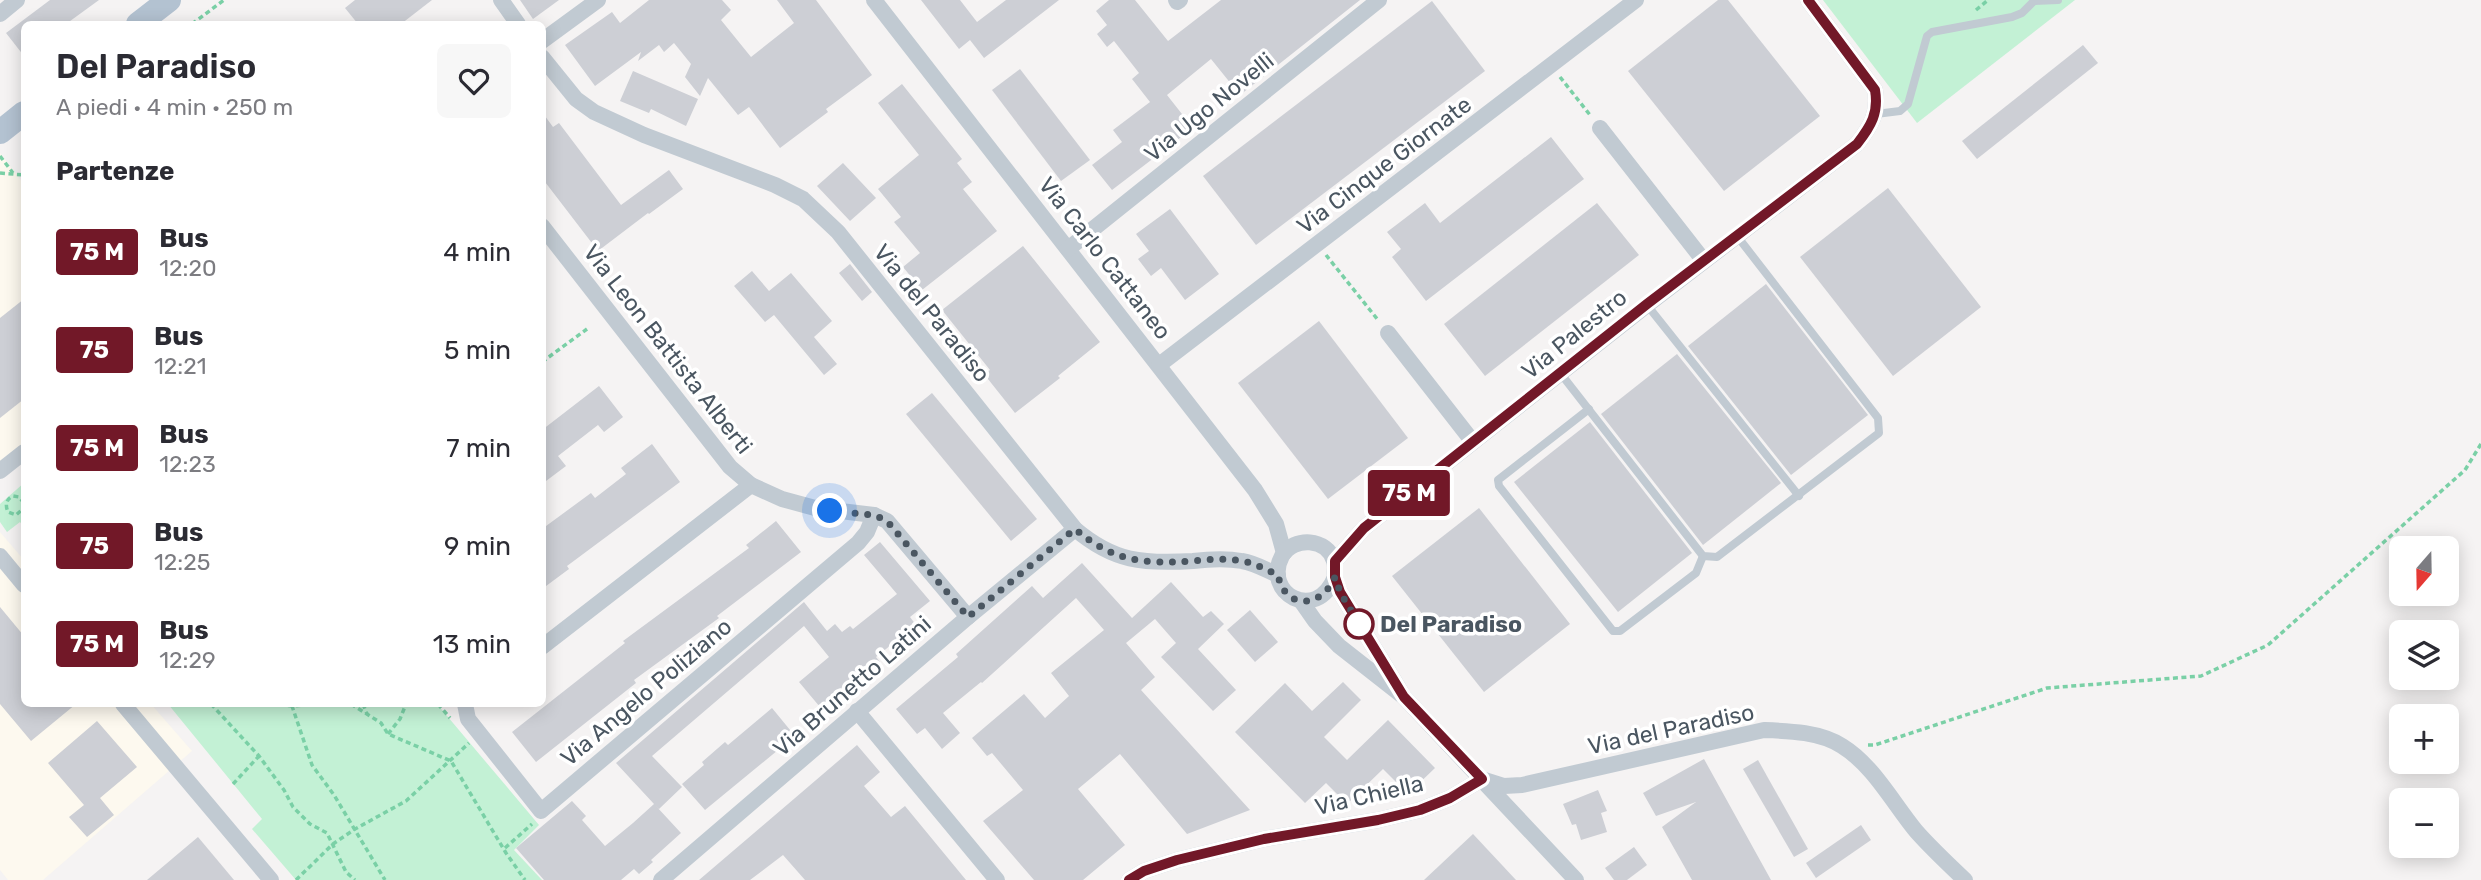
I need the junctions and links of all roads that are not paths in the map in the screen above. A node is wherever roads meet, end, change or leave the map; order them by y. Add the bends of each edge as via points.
1 (18, 0) edge
2 (169, 0) edge
3 (501, 0) edge
4 (598, 0) edge
5 (874, 0) edge
6 (1379, 0) edge
7 (1636, 0) edge
8 (1808, 0) edge
9 (2035, 0) edge
10 (2057, 0) edge
11 (0, 14) edge
12 (142, 21) edge
13 (516, 21) edge
14 (546, 38) edge
15 (546, 62) edge
16 (1876, 114) junction
17 (21, 118) edge
18 (1600, 128) road end
19 (0, 132) edge
20 (546, 231) edge
21 (1737, 236) junction
22 (1068, 249) junction
23 (1704, 261) junction
24 (1647, 304) junction
25 (1388, 333) road end
26 (1159, 365) junction
27 (1561, 374) junction
28 (1589, 409) junction
29 (1473, 442) junction
30 (21, 454) edge
31 (0, 471) edge
32 (751, 485) junction
33 (1799, 496) junction
34 (874, 515) junction
35 (1075, 529) junction
36 (1362, 529) junction
37 (1321, 545) junction
38 (1284, 553) junction
39 (0, 556) edge
40 (1703, 556) junction
41 (1335, 569) junction
42 (1278, 575) junction
43 (21, 581) edge
44 (1301, 601) junction
45 (968, 617) junction
46 (546, 645) edge
47 (1404, 697) junction
48 (127, 707) edge
49 (466, 707) edge
50 (857, 711) junction
51 (1482, 779) junction
52 (271, 880) edge
53 (661, 880) edge
54 (996, 880) edge
55 (1129, 880) edge
56 (1576, 880) edge
57 (1965, 880) edge

1 - 11 street
2 - 12 main road
3 - 13 street
4 - 14 street
5 - 22 street, Via Carlo Cattaneo
6 - 22 street, Via Ugo Novelli
7 - 26 street, Via Cinque Giornate
8 - 16 street via 1869,79 1878,104
9 - 10 lane
9 - 16 lane via 2012,17 1932,32 1908,104 1900,111
15 - 35 street, Via del Paradiso via 576,99 594,112 775,184 803,200 838,232
16 - 21 street, Via Palestro via 1857,144
17 - 19 main road
18 - 23 street
20 - 32 street, Via Leon Battista Alberti via 730,467
21 - 23 street, Via Palestro
21 - 33 lane via 1878,418 1878,433
22 - 26 street, Via Carlo Cattaneo
23 - 24 street, Via Palestro
24 - 27 street, Via Palestro
24 - 33 lane
25 - 29 street
26 - 38 street, Via Carlo Cattaneo via 1255,491 1276,524
27 - 28 lane
27 - 29 street, Via Palestro
28 - 40 lane
28 - 40 lane via 1498,480 1499,486 1613,631 1620,631 1696,573
29 - 36 street, Via Palestro
30 - 31 street
32 - 34 street, Via Leon Battista Alberti via 815,508
32 - 46 street
33 - 40 lane via 1717,557
34 - 45 street via 897,531
34 - 49 street, Via Angelo Poliziano via 858,543 541,811 468,719
35 - 42 street, Via del Paradiso via 1108,552 1140,562 1241,560
35 - 45 street, Via Brunetto Latini
36 - 37 street, Via Palestro
36 - 41 street, Via Palestro
37 - 38 street via 1304,542
37 - 41 street, Via del Paradiso
38 - 42 street
39 - 43 street
41 - 44 street via 1324,595
41 - 47 street, Via del Paradiso via 1345,602
42 - 44 street, Via del Paradiso via 1285,592
44 - 47 street, Via del Paradiso via 1339,646
45 - 50 street, Via Brunetto Latini
47 - 51 street, Via del Paradiso
48 - 52 street
50 - 53 street, Via Brunetto Latini
50 - 54 street
51 - 55 street, Via Chiella via 1420,810 1251,842 1177,860
51 - 56 street
51 - 57 street, Via del Paradiso via 1504,786 1522,785 1765,730 1794,731 1841,745 1862,762 1917,832

